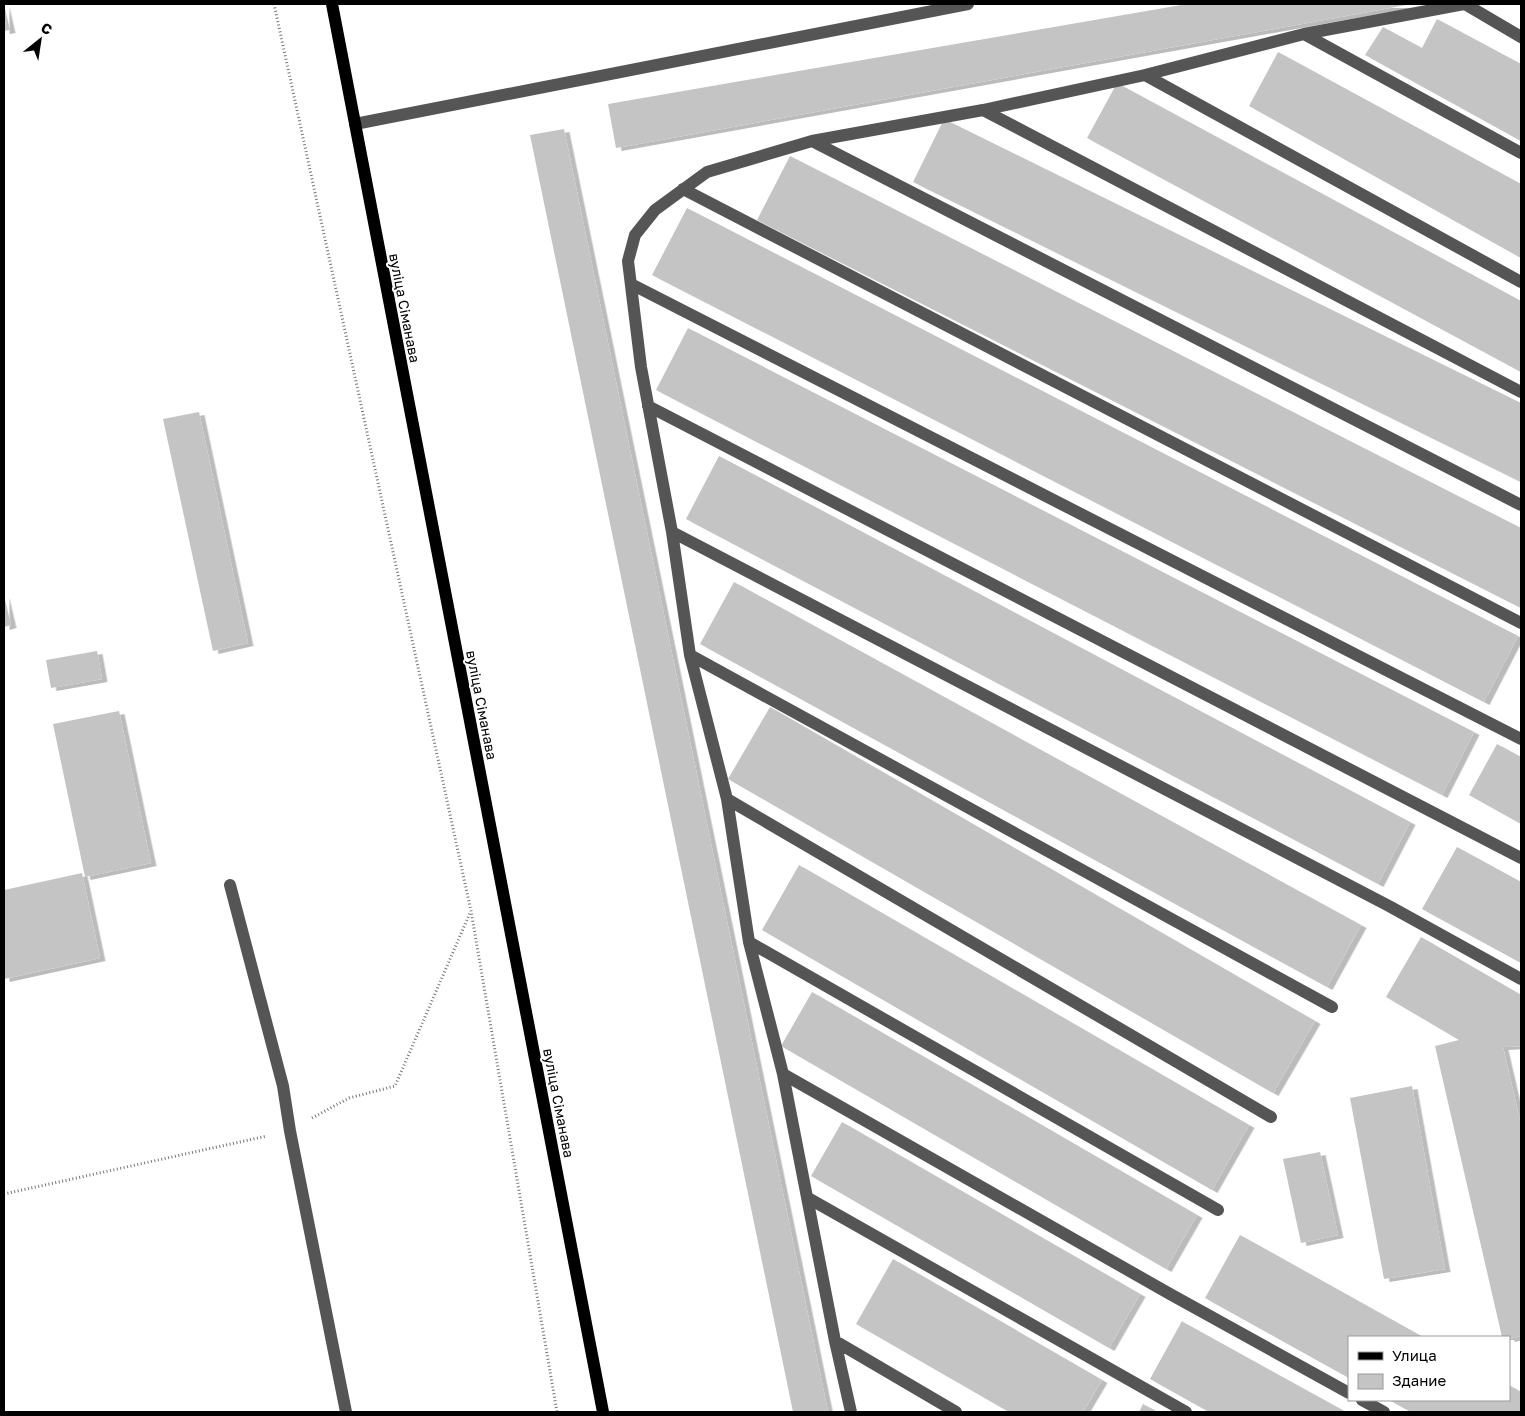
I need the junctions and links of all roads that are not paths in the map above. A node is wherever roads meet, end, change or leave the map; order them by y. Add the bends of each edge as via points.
1 (332, 4) edge
2 (968, 4) edge
3 (1465, 4) edge
4 (1304, 34) junction
5 (1521, 37) edge
6 (1145, 75) junction
7 (984, 110) junction
8 (355, 124) junction
9 (812, 141) junction
10 (1521, 153) edge
11 (683, 189) junction
12 (1521, 282) edge
13 (631, 284) junction
14 (1521, 392) edge
15 (648, 406) junction
16 (1521, 505) edge
17 (672, 532) junction
18 (1521, 623) edge
19 (690, 655) junction
20 (1521, 739) edge
21 (727, 799) junction
22 (1521, 858) edge
23 (230, 885) dead end
24 (750, 942) junction
25 (1521, 979) edge
26 (1332, 1007) dead end
27 (783, 1074) junction
28 (1271, 1117) dead end
29 (808, 1198) junction
30 (1218, 1210) dead end
31 (835, 1341) junction
32 (1348, 1391) edge
33 (1364, 1401) edge
34 (346, 1412) edge
35 (604, 1412) edge
36 (851, 1412) edge
37 (956, 1412) edge
38 (1186, 1412) edge
39 (1384, 1412) edge

1 - 8 main road, вуліца Сіманава
2 - 8 lane
3 - 4 lane
3 - 5 lane
4 - 6 lane
4 - 10 lane
6 - 7 lane
6 - 12 lane
7 - 9 lane
7 - 14 lane
8 - 35 main road, вуліца Сіманава
9 - 11 lane via 707,172
9 - 16 lane
11 - 13 lane via 654,210 635,236 628,261
11 - 18 lane
13 - 15 lane
13 - 20 lane
15 - 17 lane
15 - 22 lane
17 - 19 lane
17 - 25 lane via 1389,906
19 - 21 lane
19 - 26 lane
21 - 24 lane
21 - 28 lane
23 - 34 lane via 283,1086
24 - 27 lane
24 - 30 lane
27 - 29 lane
27 - 32 lane
29 - 31 lane
29 - 38 lane
31 - 36 lane
31 - 37 lane
33 - 39 lane

